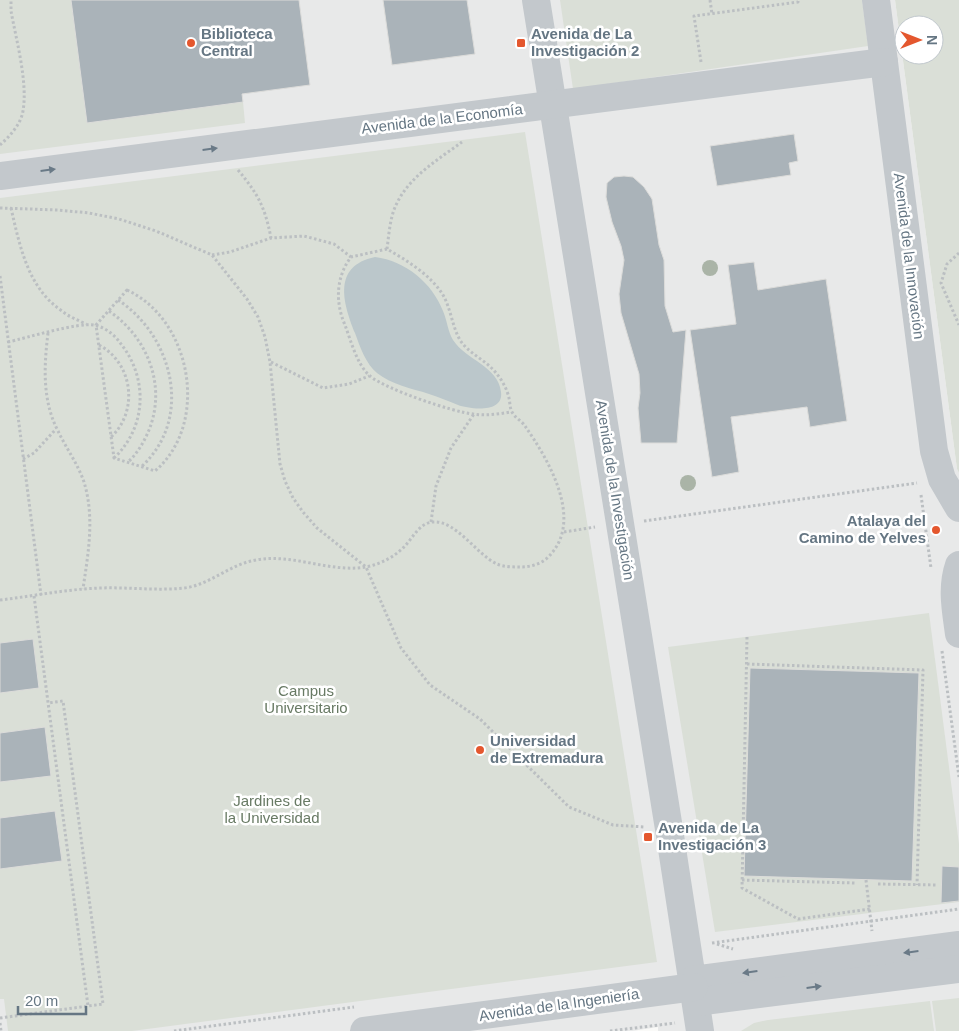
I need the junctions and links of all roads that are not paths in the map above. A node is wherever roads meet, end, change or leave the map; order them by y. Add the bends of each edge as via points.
1 (536, 0) edge
2 (876, 0) edge
3 (884, 62) junction
4 (553, 105) junction
5 (0, 176) edge
6 (959, 508) edge
7 (959, 565) edge
8 (959, 634) edge
9 (959, 945) edge
10 (959, 969) edge
11 (694, 990) junction
12 (364, 1031) edge
13 (700, 1031) edge

1 - 4 street, Avenida de la Investigación
2 - 3 street, Avenida de la Innovación
3 - 4 street, Avenida de la Economía
3 - 6 street, Avenida de la Innovación via 934,451 942,479
5 -> 4 street, Avenida de la Economía
4 - 11 street, Avenida de la Investigación
7 - 8 street via 954,583
9 -> 11 street
11 -> 10 street
11 - 12 street, Avenida de la Ingeniería
11 - 13 street, Avenida de la Investigación

